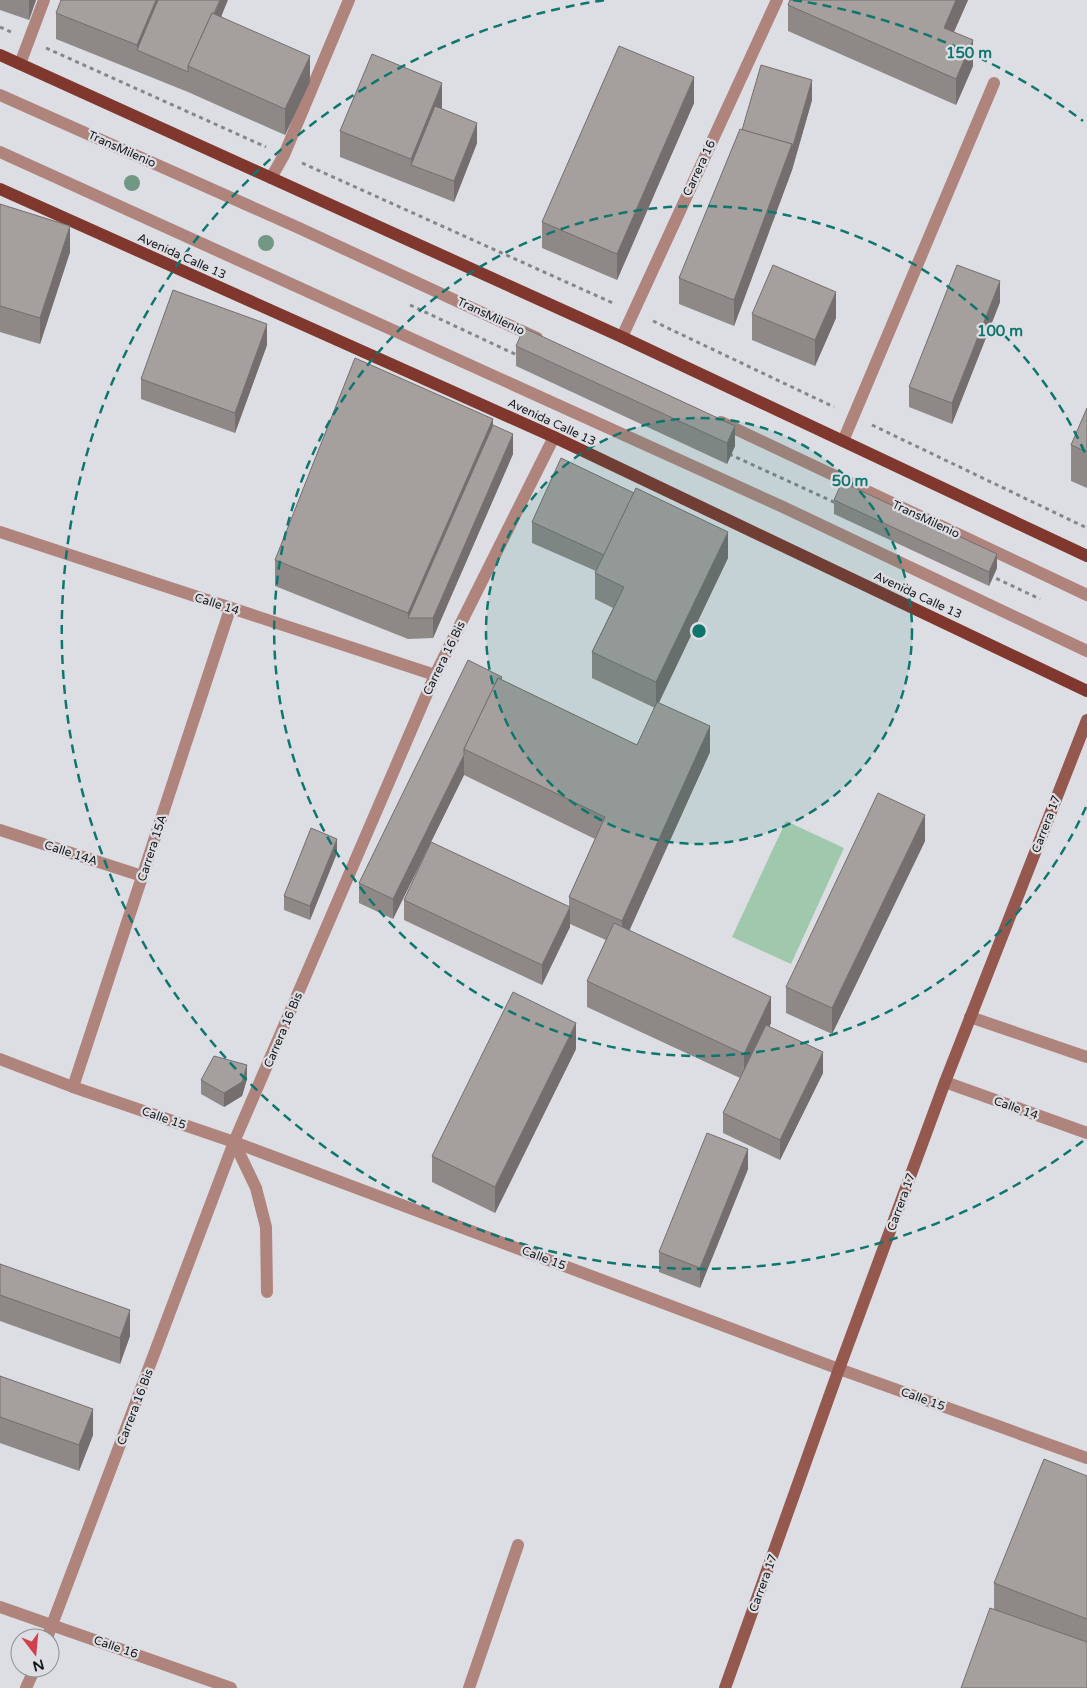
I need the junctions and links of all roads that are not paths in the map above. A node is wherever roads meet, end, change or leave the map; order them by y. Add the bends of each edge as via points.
1 (44, 0) edge
2 (349, 0) edge
3 (777, 0) edge
4 (0, 55) edge
5 (20, 64) junction
6 (994, 83) dead end
7 (0, 95) edge
8 (0, 152) edge
9 (271, 178) junction
10 (0, 189) edge
11 (622, 337) junction
12 (546, 342) edge
13 (707, 416) edge
14 (554, 437) junction
15 (843, 441) junction
16 (0, 532) edge
17 (1087, 556) edge
18 (1087, 596) edge
19 (230, 609) junction
20 (1087, 651) edge
21 (435, 675) junction
22 (1087, 691) edge
23 (1087, 720) edge
24 (0, 830) edge
25 (142, 876) junction
26 (970, 1017) junction
27 (1087, 1057) edge
28 (0, 1059) edge
29 (945, 1082) junction
30 (73, 1087) junction
31 (1087, 1133) edge
32 (234, 1142) junction
33 (267, 1292) dead end
34 (839, 1369) junction
35 (1087, 1458) edge
36 (518, 1546) dead end
37 (0, 1607) edge
38 (52, 1625) junction
39 (51, 1628) edge
40 (232, 1688) edge
41 (469, 1688) edge
42 (725, 1688) edge

1 - 5 street
2 - 9 street via 284,155
3 - 11 street, Carrera 16
4 - 5 main road
5 - 9 main road
6 - 15 street
7 - 12 street, TransMilenio
8 - 20 street via 783,507
9 - 11 main road
10 - 14 main road, Avenida Calle 13
11 - 15 main road
13 - 18 street, TransMilenio
14 - 21 street, Carrera 16 Bis
14 - 22 main road, Avenida Calle 13
15 - 17 main road
16 - 19 street, Calle 14
19 - 21 street, Calle 14
19 - 25 street, Carrera 15A
21 - 32 street, Carrera 16 Bis
23 - 26 street, Carrera 17
24 - 25 street, Calle 14A
25 - 30 street, Carrera 15A
26 - 27 street
26 - 29 street, Carrera 17
28 - 30 street, Calle 15
29 - 31 street, Calle 14
29 - 34 street, Carrera 17
30 - 32 street, Calle 15
32 - 33 street via 256,1188 266,1227
32 - 34 street, Calle 15
32 - 38 street, Carrera 16 Bis
34 - 35 street, Calle 15
34 - 42 street, Carrera 17
36 - 41 street
37 - 38 street, Calle 16
38 - 39 street, Carrera 16 Bis
38 - 40 street, Calle 16

